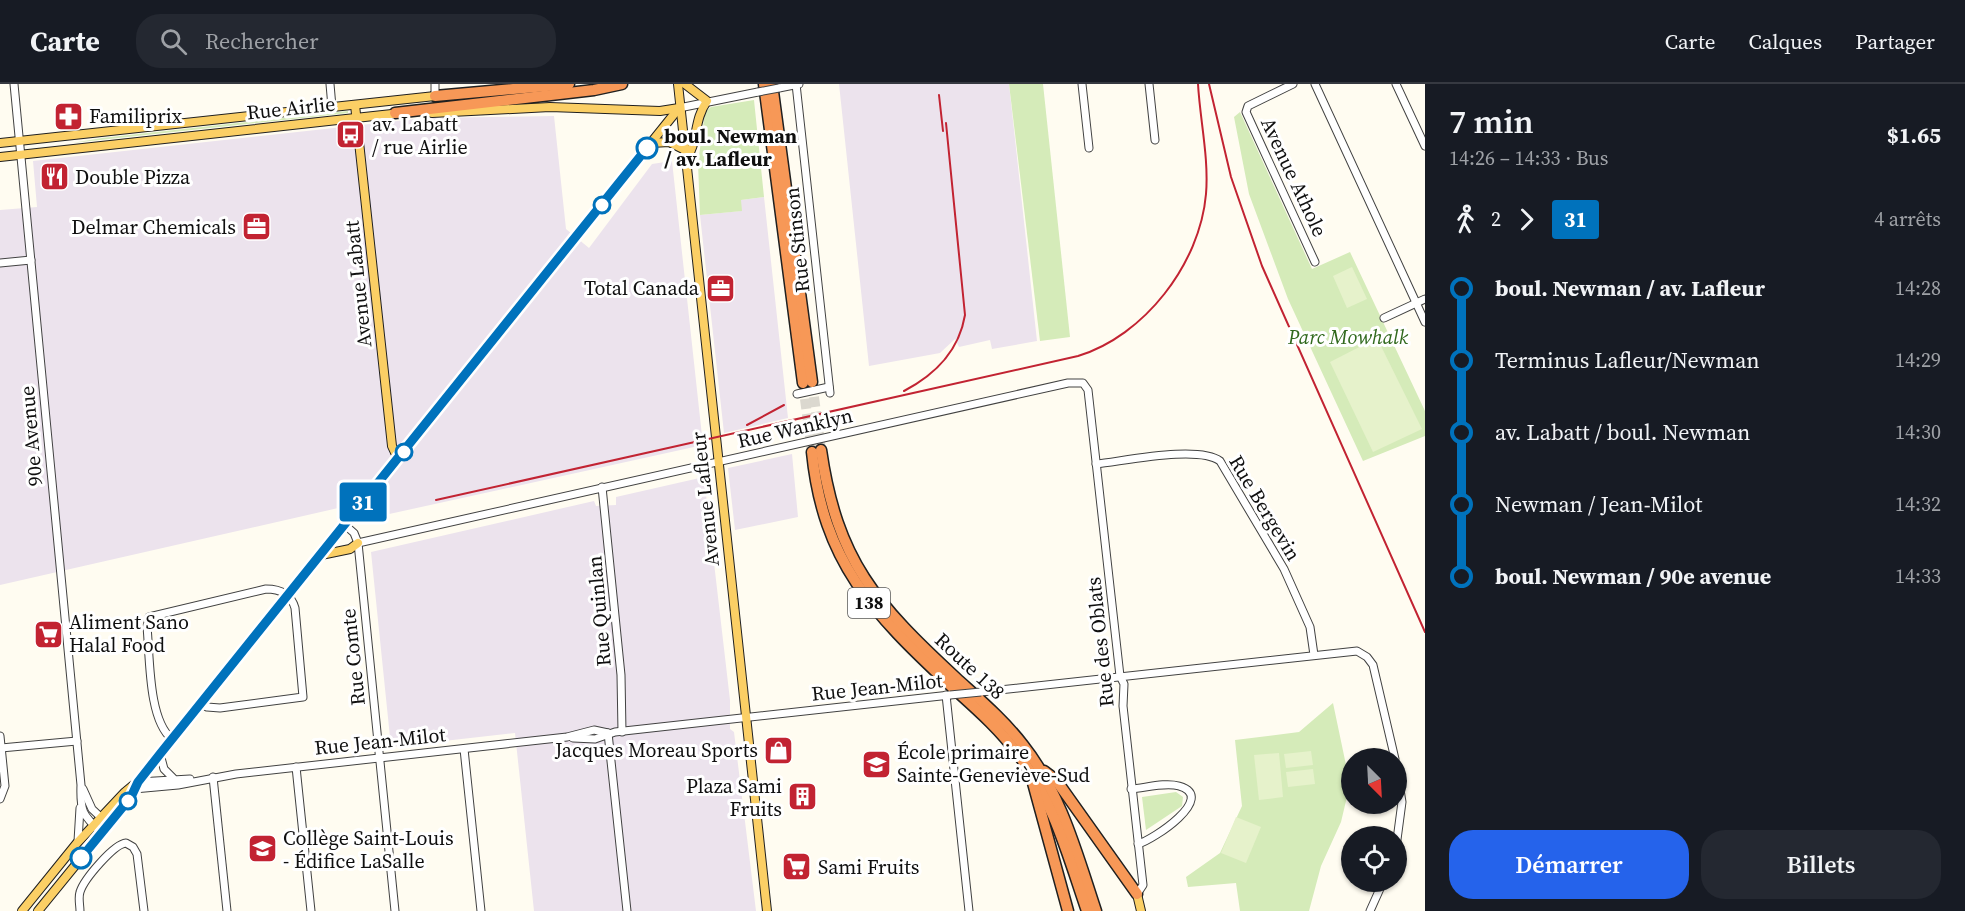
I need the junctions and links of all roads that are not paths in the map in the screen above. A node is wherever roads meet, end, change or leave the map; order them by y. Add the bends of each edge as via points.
1 (14, 84) edge
2 (330, 84) edge
3 (435, 84) edge
4 (569, 84) edge
5 (622, 84) edge
6 (678, 84) edge
7 (685, 84) edge
8 (797, 84) edge
9 (1082, 84) edge
10 (1149, 84) edge
11 (1293, 84) edge
12 (1315, 84) edge
13 (1396, 84) edge
14 (776, 86) edge
15 (761, 88) edge
16 (435, 96) junction
17 (706, 101) junction
18 (355, 105) junction
19 (332, 107) junction
20 (680, 108) junction
21 (395, 113) junction
22 (356, 118) junction
23 (1155, 140) dead end
24 (19, 141) junction
25 (0, 143) edge
26 (652, 143) junction
27 (1425, 146) edge
28 (1089, 148) dead end
29 (683, 149) junction
30 (20, 155) junction
31 (0, 157) edge
32 (685, 162) junction
33 (31, 260) junction
34 (1315, 262) dead end
35 (0, 263) edge
36 (1425, 299) edge
37 (1416, 303) junction
38 (1384, 318) dead end
39 (1425, 322) edge
40 (1085, 385) joint
41 (797, 394) dead end
42 (816, 451) tunnel mouth
43 (398, 459) junction
44 (718, 462) junction
45 (1096, 464) junction
46 (602, 487) junction
47 (345, 525) junction
48 (358, 543) junction
49 (321, 555) junction
50 (288, 595) junction
51 (1314, 655) junction
52 (1120, 676) junction
53 (948, 695) junction
54 (200, 704) junction
55 (746, 718) junction
56 (622, 732) junction
57 (608, 733) junction
58 (0, 736) edge
59 (172, 739) junction
60 (77, 741) junction
61 (1, 748) edge
62 (1392, 748) edge
63 (464, 749) junction
64 (160, 754) junction
65 (380, 758) junction
66 (296, 767) junction
67 (1033, 768) junction
68 (213, 777) junction
69 (173, 778) junction
70 (196, 780) junction
71 (81, 784) junction
72 (136, 786) junction
73 (1131, 789) junction
74 (0, 799) edge
75 (80, 806) junction
76 (102, 819) junction
77 (109, 825) junction
78 (98, 830) junction
79 (77, 843) junction
80 (1138, 844) junction
81 (1379, 892) edge
82 (1137, 894) junction
83 (22, 911) edge
84 (38, 911) edge
85 (80, 911) edge
86 (144, 911) edge
87 (227, 911) edge
88 (310, 911) edge
89 (395, 911) edge
90 (481, 911) edge
91 (627, 911) edge
92 (767, 911) edge
93 (969, 911) edge
94 (1068, 911) edge
95 (1087, 911) edge
96 (1096, 911) edge
97 (1141, 911) edge
98 (1370, 911) edge

1 - 24 street, 90e Avenue
2 - 19 street
3 - 16 street
4 - 16 highway
5 - 21 highway
6 - 20 main road, Avenue Lafleur
7 - 17 main road
8 - 14 street, Rue Airlie
8 - 41 street, Rue Stinson via 830,390
9 - 28 street
10 - 23 street
11 - 34 street, Avenue Athole via 1248,106 1246,112
12 - 37 street
13 - 27 street
14 - 15 street, Rue Airlie, bridge
14 - 15 highway via 807,382
15 - 17 street, Rue Airlie
16 - 18 main road, Rue Airlie
17 - 20 street, Rue Airlie
17 - 32 main road via 695,148
18 - 19 main road, Rue Airlie
18 - 22 main road, Avenue Labatt
19 - 24 main road, Rue Airlie
20 - 21 main road, Rue Airlie via 660,111 550,107
20 - 26 main road
20 - 29 main road, Avenue Lafleur
21 - 22 main road, Rue Airlie
22 - 30 main road, Rue Airlie
22 - 43 main road, Avenue Labatt via 392,446
24 - 25 main road, Rue Airlie
24 - 30 street, 90e Avenue
26 - 29 main road via 669,142
26 - 43 main road
29 - 32 main road, Avenue Lafleur
30 - 31 main road, Rue Airlie
30 - 33 street, 90e Avenue
32 - 44 main road, Avenue Lafleur
33 - 35 street
33 - 60 street, 90e Avenue
36 - 37 street
37 - 38 street
37 - 39 street
40 - 44 street, Rue Wanklyn via 1077,381
40 - 45 street, Rue des Oblats
42 - 67 highway, Route 138 / 138 via 818,490 829,528 861,593 890,629
43 - 47 main road
44 - 46 street, Rue Wanklyn
44 - 55 main road, Avenue Lafleur
45 - 51 street, Rue Bergevin via 1195,453 1220,461 1284,569 1310,627
45 - 52 street, Rue des Oblats
46 - 48 street, Rue Wanklyn
46 - 56 street, Rue Quinlan via 621,675
47 - 48 street
47 - 49 main road
48 - 49 main road via 350,549
48 - 65 street, Rue Comte
49 - 50 main road
50 - 54 main road
50 - 54 street via 295,608 303,697 220,708
50 - 59 street via 266,589 148,618 156,708 163,730
51 - 52 street, Rue Jean-Milot
51 - 62 street, Rue Jean-Milot via 1353,651 1364,654 1373,665
52 - 53 street, Rue Jean-Milot, bridge
52 - 73 street, Rue des Oblats via 1124,684
53 - 55 street, Rue Jean-Milot
53 - 93 street
54 - 59 main road
55 - 56 street, Rue Jean-Milot
55 - 92 main road, Avenue Lafleur
56 - 57 street, Rue Jean-Milot
57 - 63 street, Rue Jean-Milot via 595,739 567,737
57 - 91 street
58 - 61 street
59 - 64 main road
60 - 61 street
60 - 71 street, 90e Avenue
61 - 74 street via 5,786
63 - 65 street, Rue Jean-Milot
63 - 90 street
64 - 69 street via 165,771
64 - 72 main road
65 - 66 street, Rue Jean-Milot
65 - 89 street, Rue Comte
66 - 68 street, Rue Jean-Milot
66 - 88 street
67 - 82 highway via 1056,780
67 - 94 highway
67 - 95 highway, Route 138 / 138
67 - 96 highway, Route 138 / 138 via 1060,810
68 - 70 street, Rue Jean-Milot
68 - 87 street
69 - 70 street, Rue Jean-Milot
69 - 72 street, Rue Jean-Milot
70 - 72 street, Rue Jean-Milot via 178,785
71 - 75 street, 90e Avenue
71 - 76 street, 90e Avenue via 90,806
72 - 76 main road via 125,792
72 - 77 main road
73 - 80 street, Rue des Oblats
73 - 80 street via 1178,785 1191,798 1182,816
75 - 78 street
75 - 79 street, 90e Avenue
76 - 77 street, 90e Avenue
76 - 78 main road
77 - 78 main road
78 - 79 main road
78 - 84 main road
79 - 83 main road
80 - 82 street, Rue des Oblats via 1143,885
81 - 98 street
82 - 97 main road
85 - 86 street via 80,892 120,844 128,844 137,854

